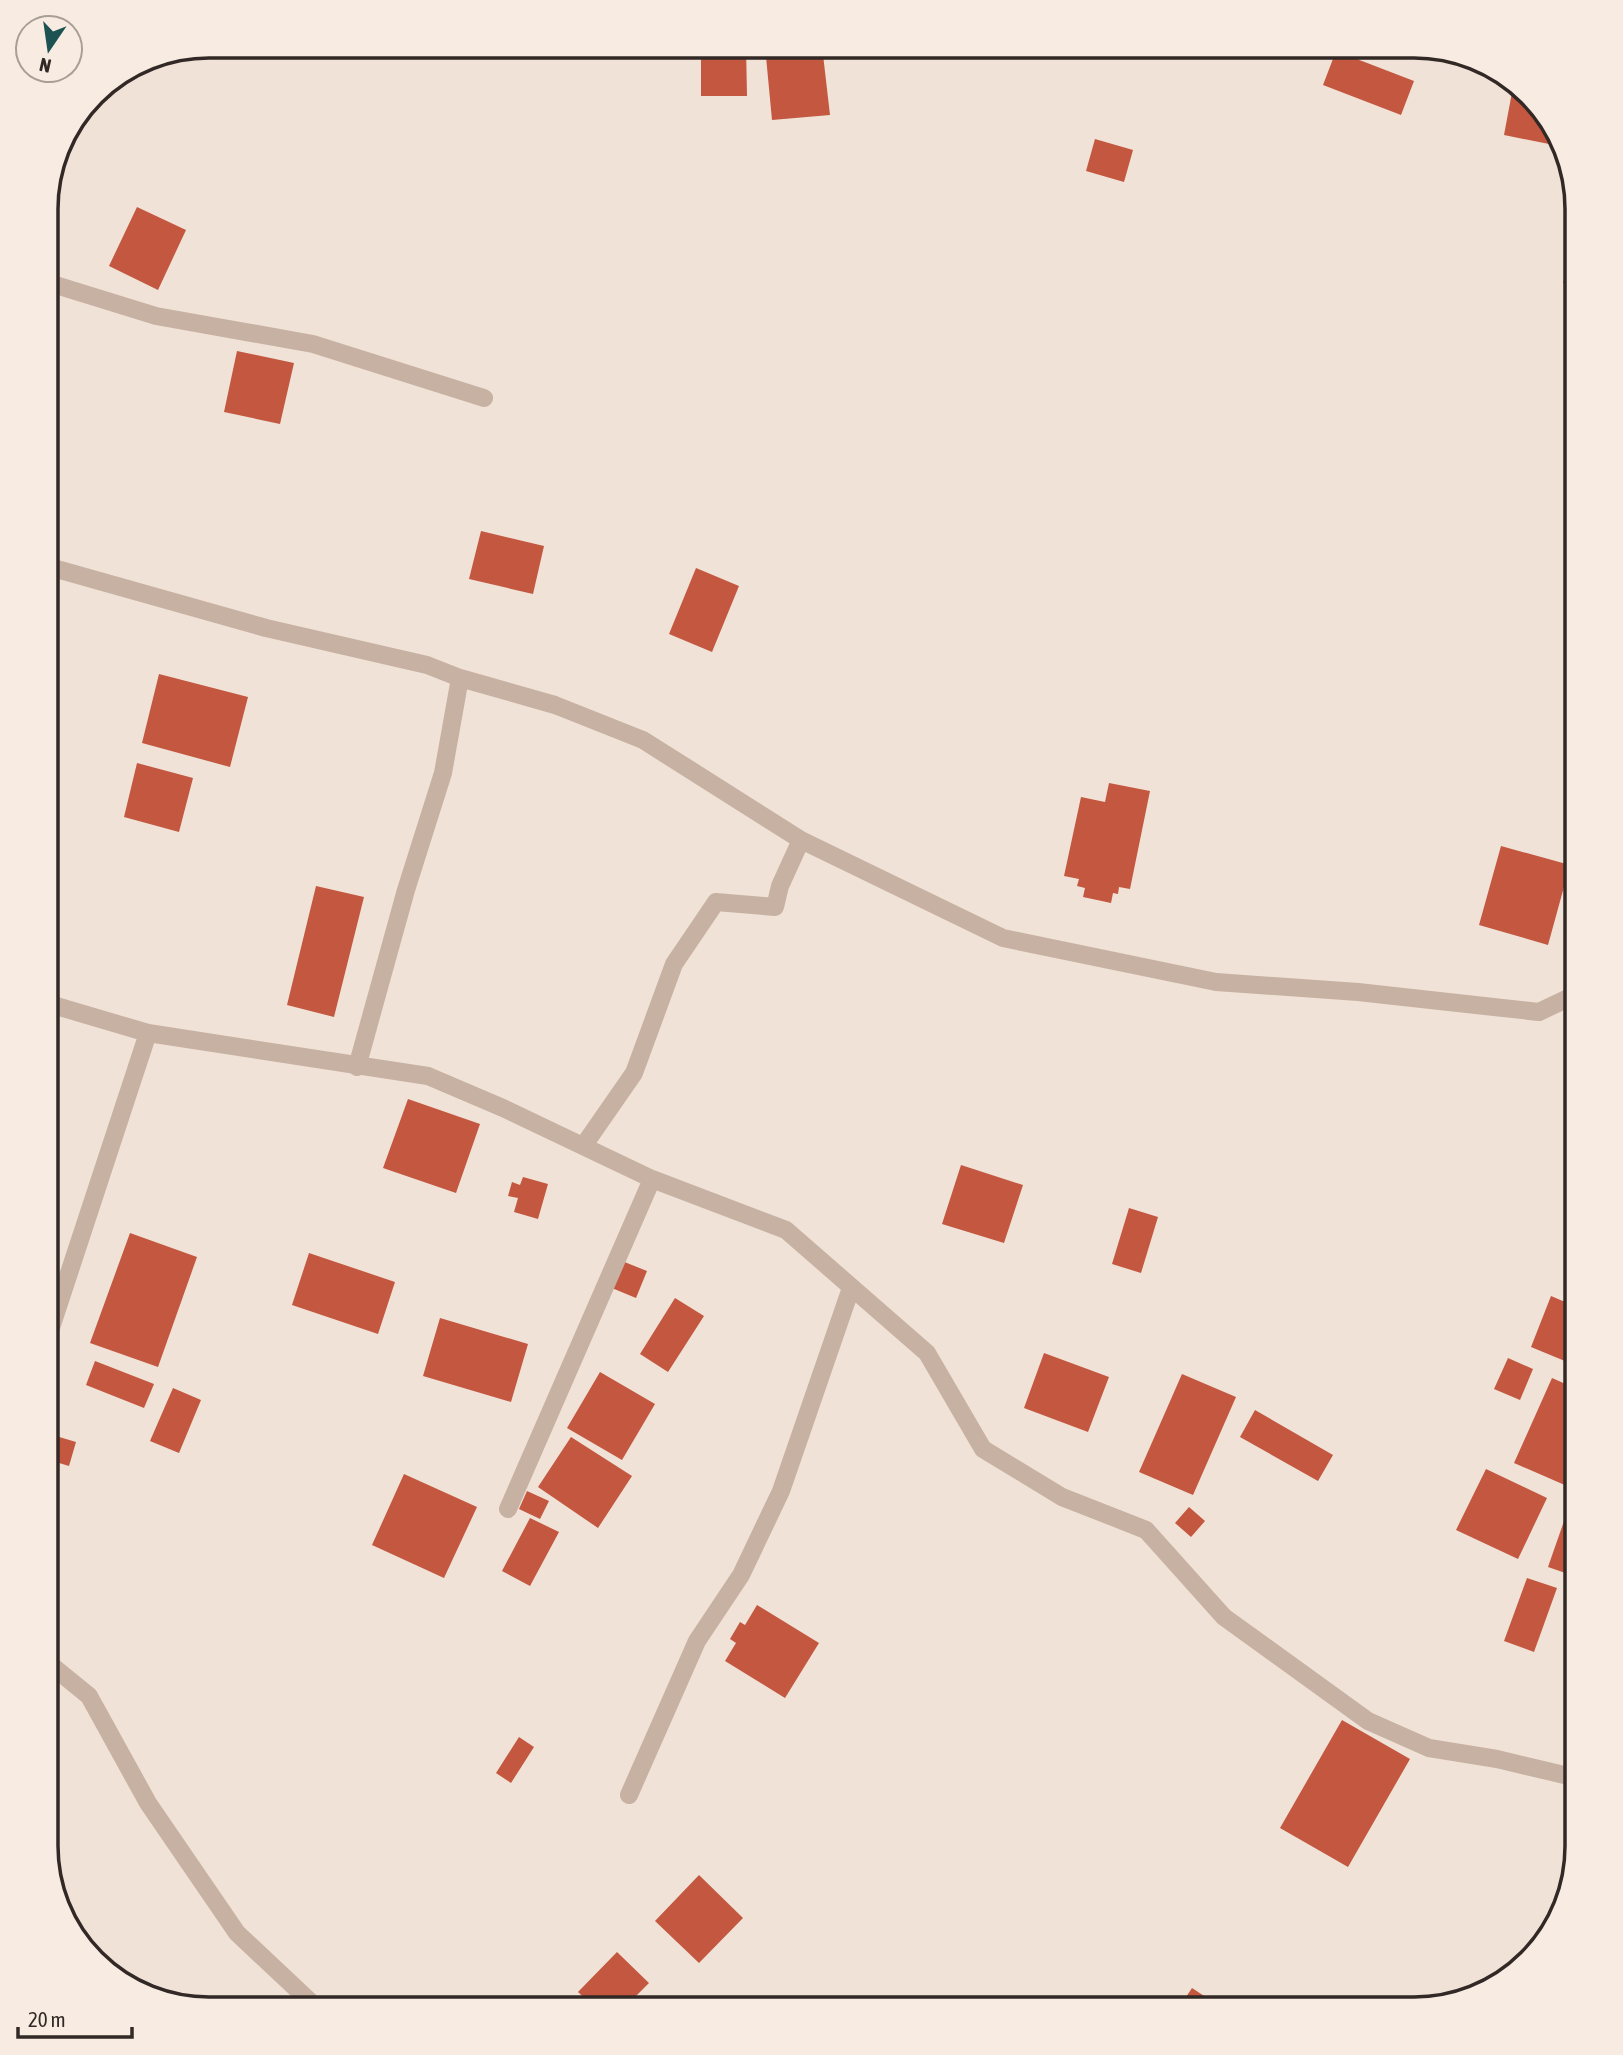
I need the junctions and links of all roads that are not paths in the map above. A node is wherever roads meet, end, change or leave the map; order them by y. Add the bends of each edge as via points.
1 (58, 286) edge
2 (484, 398) dead end
3 (58, 569) edge
4 (460, 678) junction
5 (801, 840) junction
6 (1565, 1000) edge
7 (58, 1007) edge
8 (148, 1033) junction
9 (358, 1067) junction
10 (584, 1145) junction
11 (652, 1179) junction
12 (851, 1288) junction
13 (58, 1307) edge
14 (508, 1509) dead end
15 (58, 1671) edge
16 (1565, 1775) edge
17 (629, 1795) dead end
18 (304, 1997) edge

1 - 2 street via 156,316 313,344
3 - 4 street via 266,628 427,665
4 - 5 street via 555,705 643,740
4 - 9 street via 443,773
5 - 6 street via 1003,938 1216,982 1539,1012
5 - 10 street via 775,907 716,902 674,964 634,1073
7 - 8 street
8 - 9 street
8 - 13 street
9 - 10 street via 428,1076
10 - 11 street
11 - 12 street via 786,1230
11 - 14 street
12 - 16 street via 927,1353 982,1449 1062,1497 1146,1530 1224,1617 1368,1721 1429,1748
12 - 17 street via 782,1491 741,1575 697,1641
15 - 18 street via 89,1696 148,1803 237,1933

